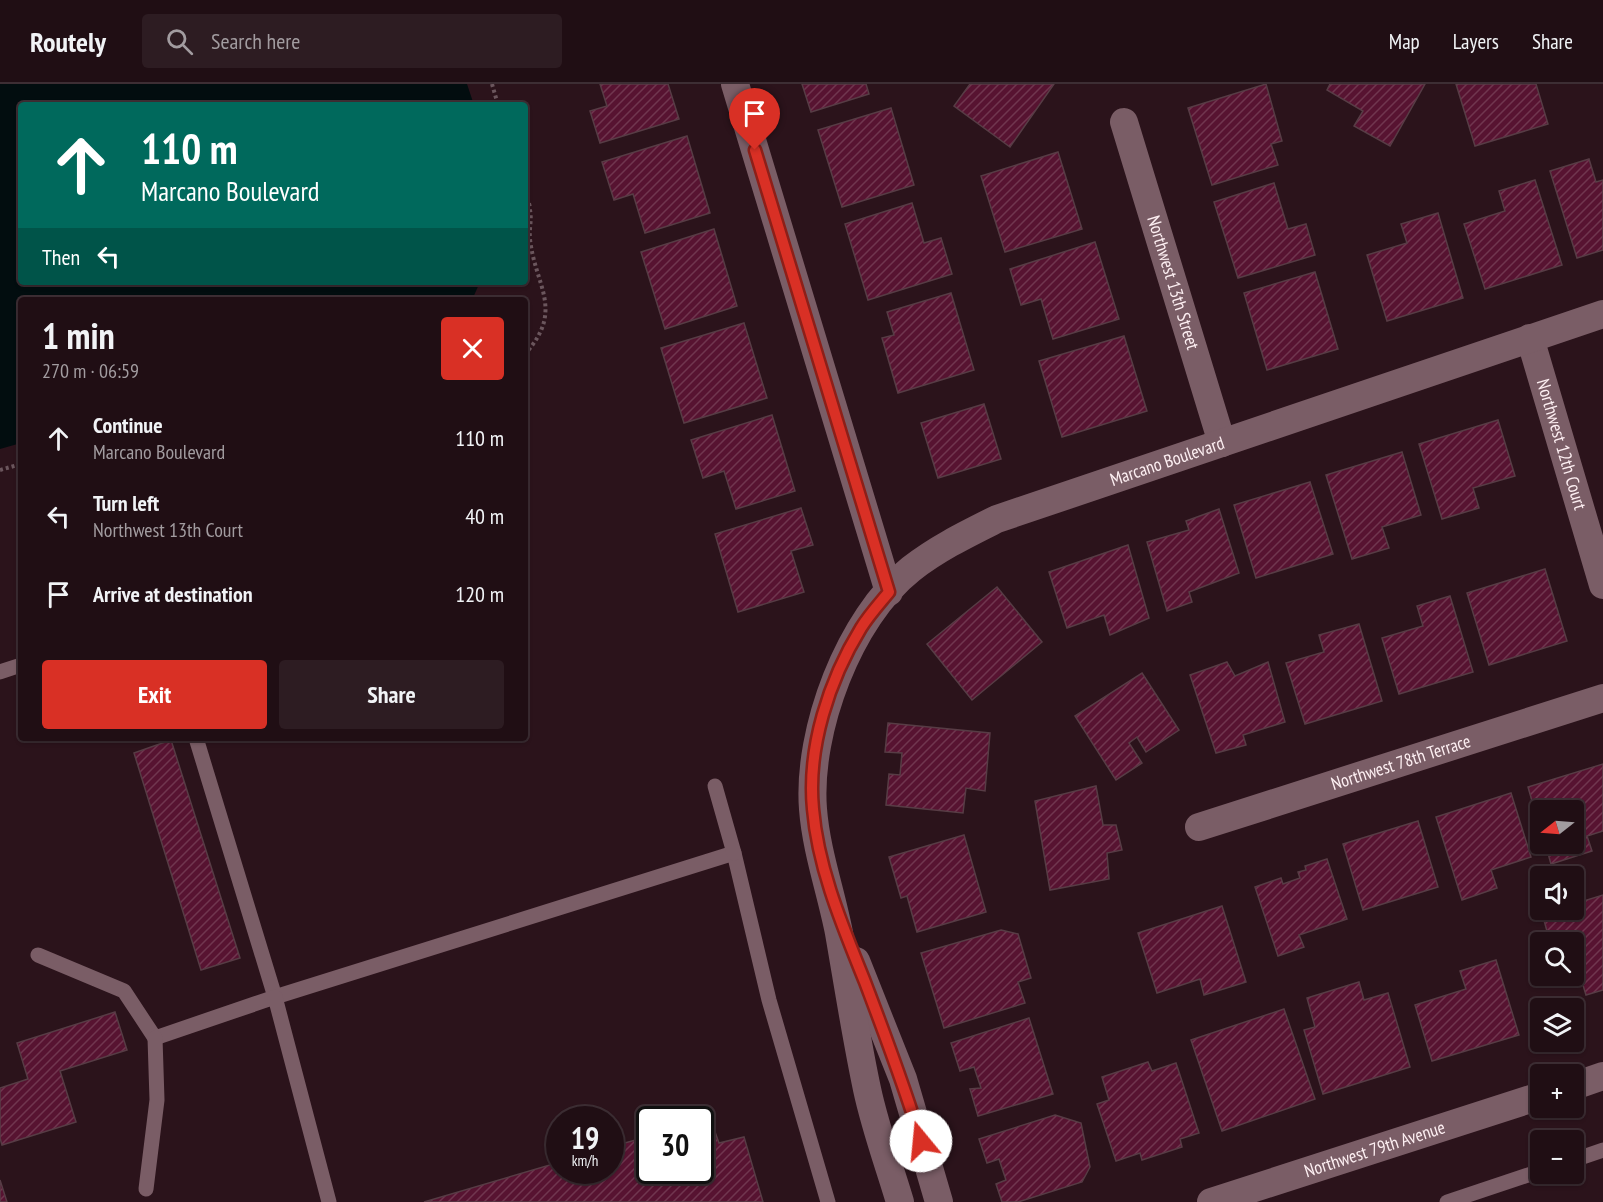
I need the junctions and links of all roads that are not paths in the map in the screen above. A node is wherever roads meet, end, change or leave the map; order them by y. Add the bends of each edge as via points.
1 (735, 84) edge
2 (1124, 122) dead end
3 (1603, 314) edge
4 (1530, 338) junction
5 (1222, 443) junction
6 (1603, 585) edge
7 (889, 592) junction
8 (18, 666) edge
9 (0, 672) edge
10 (1603, 698) edge
11 (197, 741) edge
12 (715, 786) dead end
13 (1199, 827) dead end
14 (734, 853) junction
15 (833, 900) junction
16 (38, 955) dead end
17 (275, 997) junction
18 (155, 1038) junction
19 (1603, 1076) edge
20 (1584, 1083) edge
21 (1530, 1099) edge
22 (1603, 1150) edge
23 (1584, 1157) edge
24 (1530, 1174) edge
25 (146, 1189) dead end
26 (329, 1202) edge
27 (828, 1202) edge
28 (900, 1202) edge
29 (939, 1202) edge
30 (1211, 1202) edge
31 (1447, 1202) edge

1 - 7 street
2 - 5 street, Northwest 13th Street
3 - 4 street, Marcano Boulevard
4 - 5 street, Marcano Boulevard
4 - 6 street, Northwest 12th Court
5 - 7 street, Marcano Boulevard via 997,519 951,542 910,570
7 - 15 street, Marcano Boulevard via 861,627 836,678 821,723 813,765 813,809
8 - 9 lane
10 - 13 street, Northwest 78th Terrace
11 - 17 lane
12 - 14 lane
14 - 17 lane
14 - 27 lane via 769,1000
15 - 28 street via 867,1090
15 - 29 street via 903,1079
16 - 18 lane via 124,991
17 - 18 lane
17 - 26 lane
18 - 25 lane via 157,1100
19 - 20 street
21 - 30 street, Northwest 79th Avenue
22 - 23 lane
24 - 31 lane

